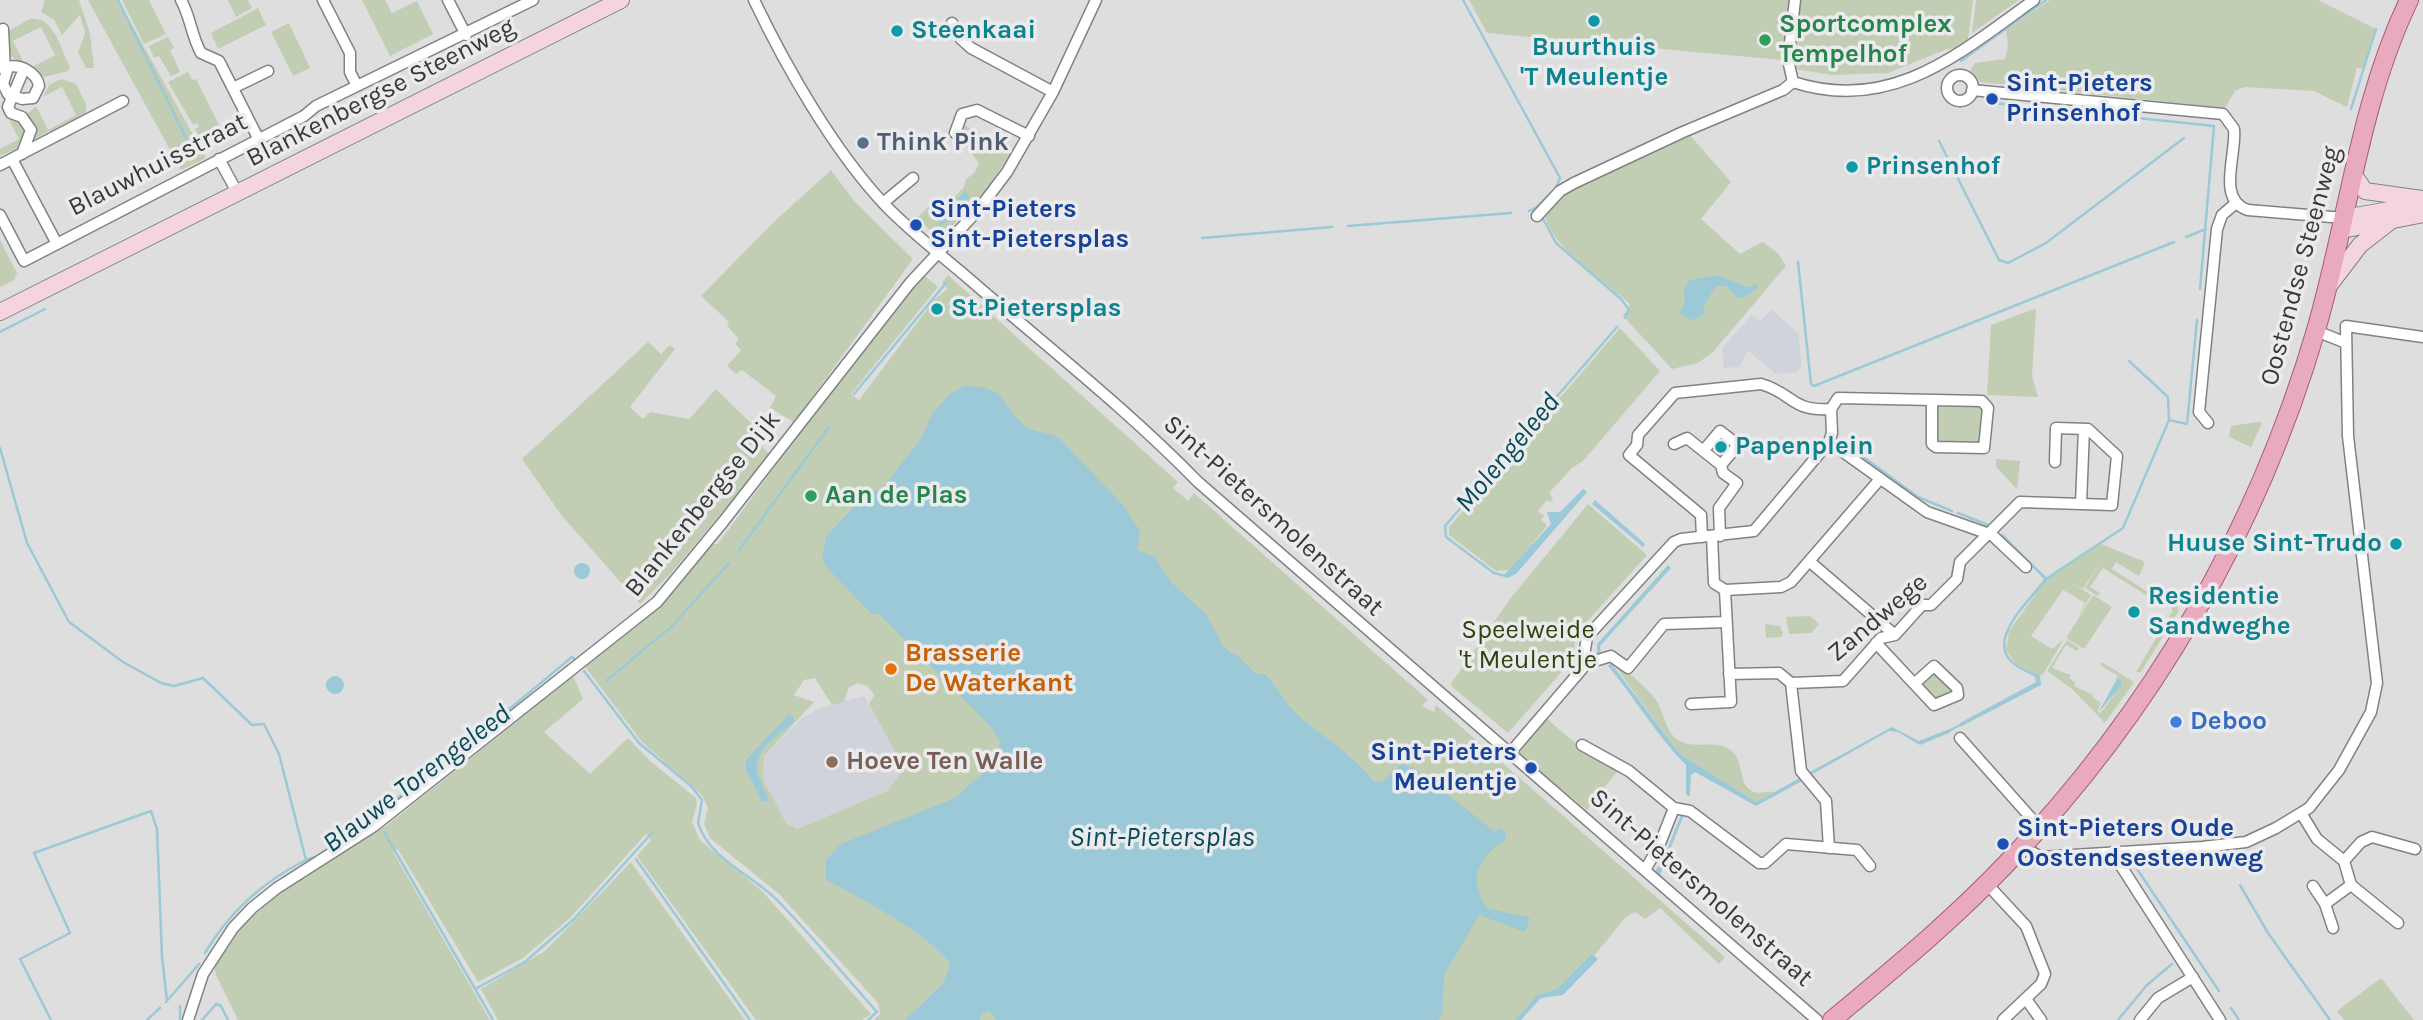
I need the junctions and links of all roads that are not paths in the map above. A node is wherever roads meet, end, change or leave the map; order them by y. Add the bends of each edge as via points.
1 (181, 0) edge
2 (323, 0) edge
3 (448, 0) edge
4 (533, 0) edge
5 (621, 0) edge
6 (754, 0) edge
7 (1096, 0) edge
8 (1795, 0) edge
9 (2034, 0) edge
10 (2409, 0) edge
11 (953, 23) dead end
12 (3, 29) dead end
13 (466, 34) junction
14 (24, 69) junction
15 (5, 71) junction
16 (268, 71) dead end
17 (1793, 82) junction
18 (357, 86) junction
19 (233, 88) junction
20 (1972, 90) dead end
21 (1053, 92) junction
22 (12, 97) junction
23 (123, 101) dead end
24 (955, 133) dead end
25 (1029, 136) junction
26 (258, 138) junction
27 (17, 156) junction
28 (219, 159) junction
29 (0, 165) edge
30 (2354, 176) junction
31 (913, 178) dead end
32 (237, 192) junction
33 (2423, 201) edge
34 (883, 203) junction
35 (2236, 203) junction
36 (2423, 214) edge
37 (0, 215) edge
38 (1536, 216) dead end
39 (2391, 221) junction
40 (2339, 222) junction
41 (57, 244) junction
42 (936, 253) junction
43 (2328, 289) junction
44 (0, 312) edge
45 (2316, 331) junction
46 (2423, 337) edge
47 (2344, 342) junction
48 (1932, 401) junction
49 (1831, 409) junction
50 (2208, 423) dead end
51 (2084, 429) junction
52 (1829, 442) junction
53 (1674, 444) dead end
54 (1704, 450) junction
55 (2055, 462) dead end
56 (1721, 465) junction
57 (1880, 479) junction
58 (2081, 504) junction
59 (1988, 533) junction
60 (1711, 536) junction
61 (1809, 561) junction
62 (2026, 567) dead end
63 (1725, 590) junction
64 (1727, 622) junction
65 (1895, 635) junction
66 (1876, 643) junction
67 (1585, 664) junction
68 (1729, 674) junction
69 (1915, 682) dead end
70 (1791, 683) junction
71 (1691, 705) dead end
72 (1960, 738) dead end
73 (1582, 746) dead end
74 (1510, 753) junction
75 (1674, 807) junction
76 (2301, 813) junction
77 (2040, 828) junction
78 (2023, 847) junction
79 (1829, 848) junction
80 (2415, 849) dead end
81 (2112, 852) junction
82 (2344, 862) junction
83 (1870, 866) dead end
84 (1645, 870) junction
85 (1987, 884) junction
86 (2351, 885) junction
87 (2313, 886) dead end
88 (2325, 904) junction
89 (2398, 923) dead end
90 (2333, 928) dead end
91 (2193, 977) junction
92 (2026, 999) junction
93 (188, 1020) edge
94 (1817, 1020) edge
95 (1832, 1020) edge
96 (2003, 1020) edge
97 (2041, 1020) edge
98 (2140, 1020) edge
99 (2220, 1020) edge

1 - 19 street via 201,53 219,61
2 - 18 street via 350,53 350,72
3 - 13 street
4 - 13 street, Blauwhuisstraat
5 - 32 main road, Blankenbergse Steenweg
6 - 34 street, Sint-Pietersmolenstraat via 802,89
7 - 21 street, Blankenbergse Dijk
8 - 17 street via 1788,60
9 - 17 street via 1939,66 1891,86 1865,91
10 - 30 main road, Oostendse Steenweg via 2384,62
11 - 21 street via 971,48
12 - 15 street
13 - 18 street, Blauwhuisstraat
14 - 15 street via 13,66
14 - 22 street
14 - 22 street via 38,80 38,91 33,98
15 - 22 street via 3,84
16 - 19 street
17 - 38 street via 1574,183
18 - 26 street, Blauwhuisstraat
19 - 26 street
20 - 35 street via 2223,114 2234,129 2230,185
21 - 25 street, Blankenbergse Dijk
22 - 27 street via 9,111 22,117 31,130
23 - 27 street
24 - 25 street via 962,114 977,110
25 - 42 street, Blankenbergse Dijk via 979,209
26 - 28 street, Blauwhuisstraat
27 - 29 street
27 - 41 street
28 - 32 street, Blankenbergse Steenweg
28 - 41 street, Blauwhuisstraat
30 - 33 main road via 2365,191
30 - 40 main road, Oostendse Steenweg
31 - 34 street
32 - 44 main road, Blankenbergse Steenweg
33 - 40 main road
34 - 42 street, Sint-Pietersmolenstraat
35 - 40 street via 2248,210
35 - 50 street via 2222,215 2217,229 2199,412
36 - 39 main road
37 - 41 street, Blauwhuisstraat via 23,261
39 - 40 main road
39 - 43 main road via 2357,249
40 - 43 main road, Oostendse Steenweg
42 - 74 street, Sint-Pietersmolenstraat
42 - 93 street, Blankenbergse Dijk via 657,602 374,826 252,908 221,944 197,987
43 - 45 main road, Oostendse Steenweg
45 - 47 street
45 - 77 main road, Oostendse Steenweg via 2265,475 2182,638 2095,762
46 - 47 street via 2346,326
47 - 76 street via 2354,503 2377,683 2371,712 2339,770
48 - 48 street via 1986,404 1984,447 1936,447 1932,443
48 - 49 street via 1838,398
49 - 52 street
49 - 60 street via 1798,406 1774,387 1761,384 1675,393 1638,435 1629,455 1701,515
51 - 55 street via 2056,428
51 - 58 street
51 - 58 street, Zandwege via 2117,456 2112,505
52 - 57 street
52 - 60 street via 1754,531
53 - 54 street via 1687,438
54 - 56 street
54 - 56 street via 1720,431 1738,445
56 - 60 street via 1723,473 1737,483 1719,508
57 - 59 street via 1927,512
57 - 61 street
58 - 59 street, Zandwege via 2020,502
59 - 62 street
59 - 65 street, Zandwege via 1960,562 1957,579
60 - 63 street via 1714,583
60 - 67 street via 1674,542 1587,638
61 - 63 street via 1781,587
61 - 65 street
63 - 64 street
64 - 67 street via 1664,624 1628,668 1611,656
64 - 68 street
65 - 66 street, Zandwege
66 - 69 street
66 - 70 street, Zandwege via 1843,681
67 - 74 street
68 - 70 street, Zandwege via 1779,673
68 - 71 street via 1731,702
70 - 79 street via 1799,764 1806,780 1826,801
72 - 77 street
73 - 75 street via 1629,771
74 - 84 street, Sint-Pietersmolenstraat
75 - 79 street via 1690,811 1759,863 1786,844
75 - 84 street
76 - 81 street via 2246,842
76 - 82 street via 2317,839
77 - 78 main road, Oostendse Steenweg
78 - 81 street via 2041,857
78 - 85 main road, Oostendse Steenweg
79 - 83 street via 1857,850
80 - 82 street via 2372,836
81 - 91 street
82 - 86 street
84 - 94 street, Sint-Pietersmolenstraat
85 - 92 street via 2026,926 2043,967 2044,979
85 - 95 main road, Oostendse Steenweg
86 - 88 street
86 - 89 street
87 - 88 street
88 - 90 street
91 - 98 street via 2158,998
91 - 99 street
92 - 96 street
92 - 97 street

